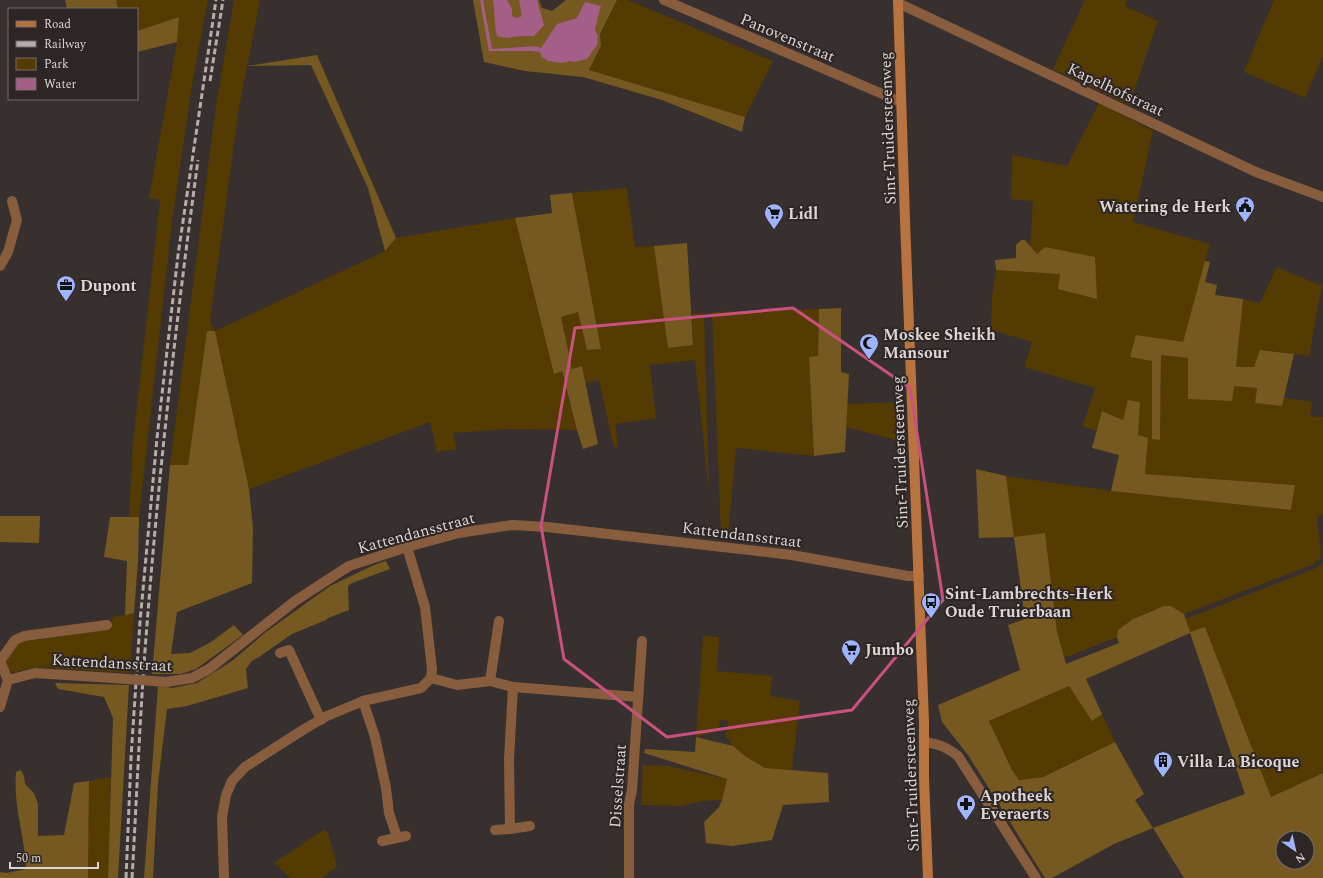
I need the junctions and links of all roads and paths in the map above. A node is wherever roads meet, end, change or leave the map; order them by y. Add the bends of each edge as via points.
1 (664, 0) edge
2 (898, 1) edge
3 (901, 102) junction
4 (1323, 197) edge
5 (12, 201) dead end
6 (0, 266) edge
7 (407, 547) junction
8 (918, 576) junction
9 (499, 621) dead end
10 (106, 625) dead end
11 (642, 641) dead end
12 (280, 653) dead end
13 (0, 661) edge
14 (431, 678) junction
15 (8, 680) junction
16 (490, 682) junction
17 (513, 688) junction
18 (638, 697) junction
19 (363, 701) junction
20 (0, 707) edge
21 (321, 720) junction
22 (924, 742) junction
23 (530, 826) dead end
24 (510, 829) junction
25 (495, 830) dead end
26 (382, 841) dead end
27 (224, 878) edge
28 (629, 878) edge
29 (928, 878) edge
30 (1036, 878) edge

1 - 3 street, Panovenstraat
2 - 3 main road, Sint-Truidersteenweg
2 - 4 street, Kapelhofstraat via 1256,172
3 - 8 main road, Sint-Truidersteenweg
5 - 6 street via 18,220 8,252
7 - 8 street, Kattendansstraat via 466,532 512,525 792,554
7 - 14 street via 425,607
7 - 15 street, Kattendansstraat, bridge via 349,566 295,601 209,669 192,678 166,682 35,673
8 - 22 main road, Sint-Truidersteenweg
9 - 16 street
10 - 13 street via 24,636 15,640
11 - 18 street, Disselstraat
12 - 21 street via 289,650
13 - 15 street
14 - 16 street via 457,685
14 - 19 street via 421,688
15 - 20 street
16 - 17 street
17 - 18 street
17 - 24 street via 509,760
18 - 28 street, Disselstraat via 629,804
19 - 21 street
19 - 26 street via 375,737 389,813 401,837
21 - 27 street via 245,767 232,781 222,816
22 - 29 main road, Sint-Truidersteenweg
22 - 30 street via 947,748 958,756
23 - 24 street
24 - 25 street

